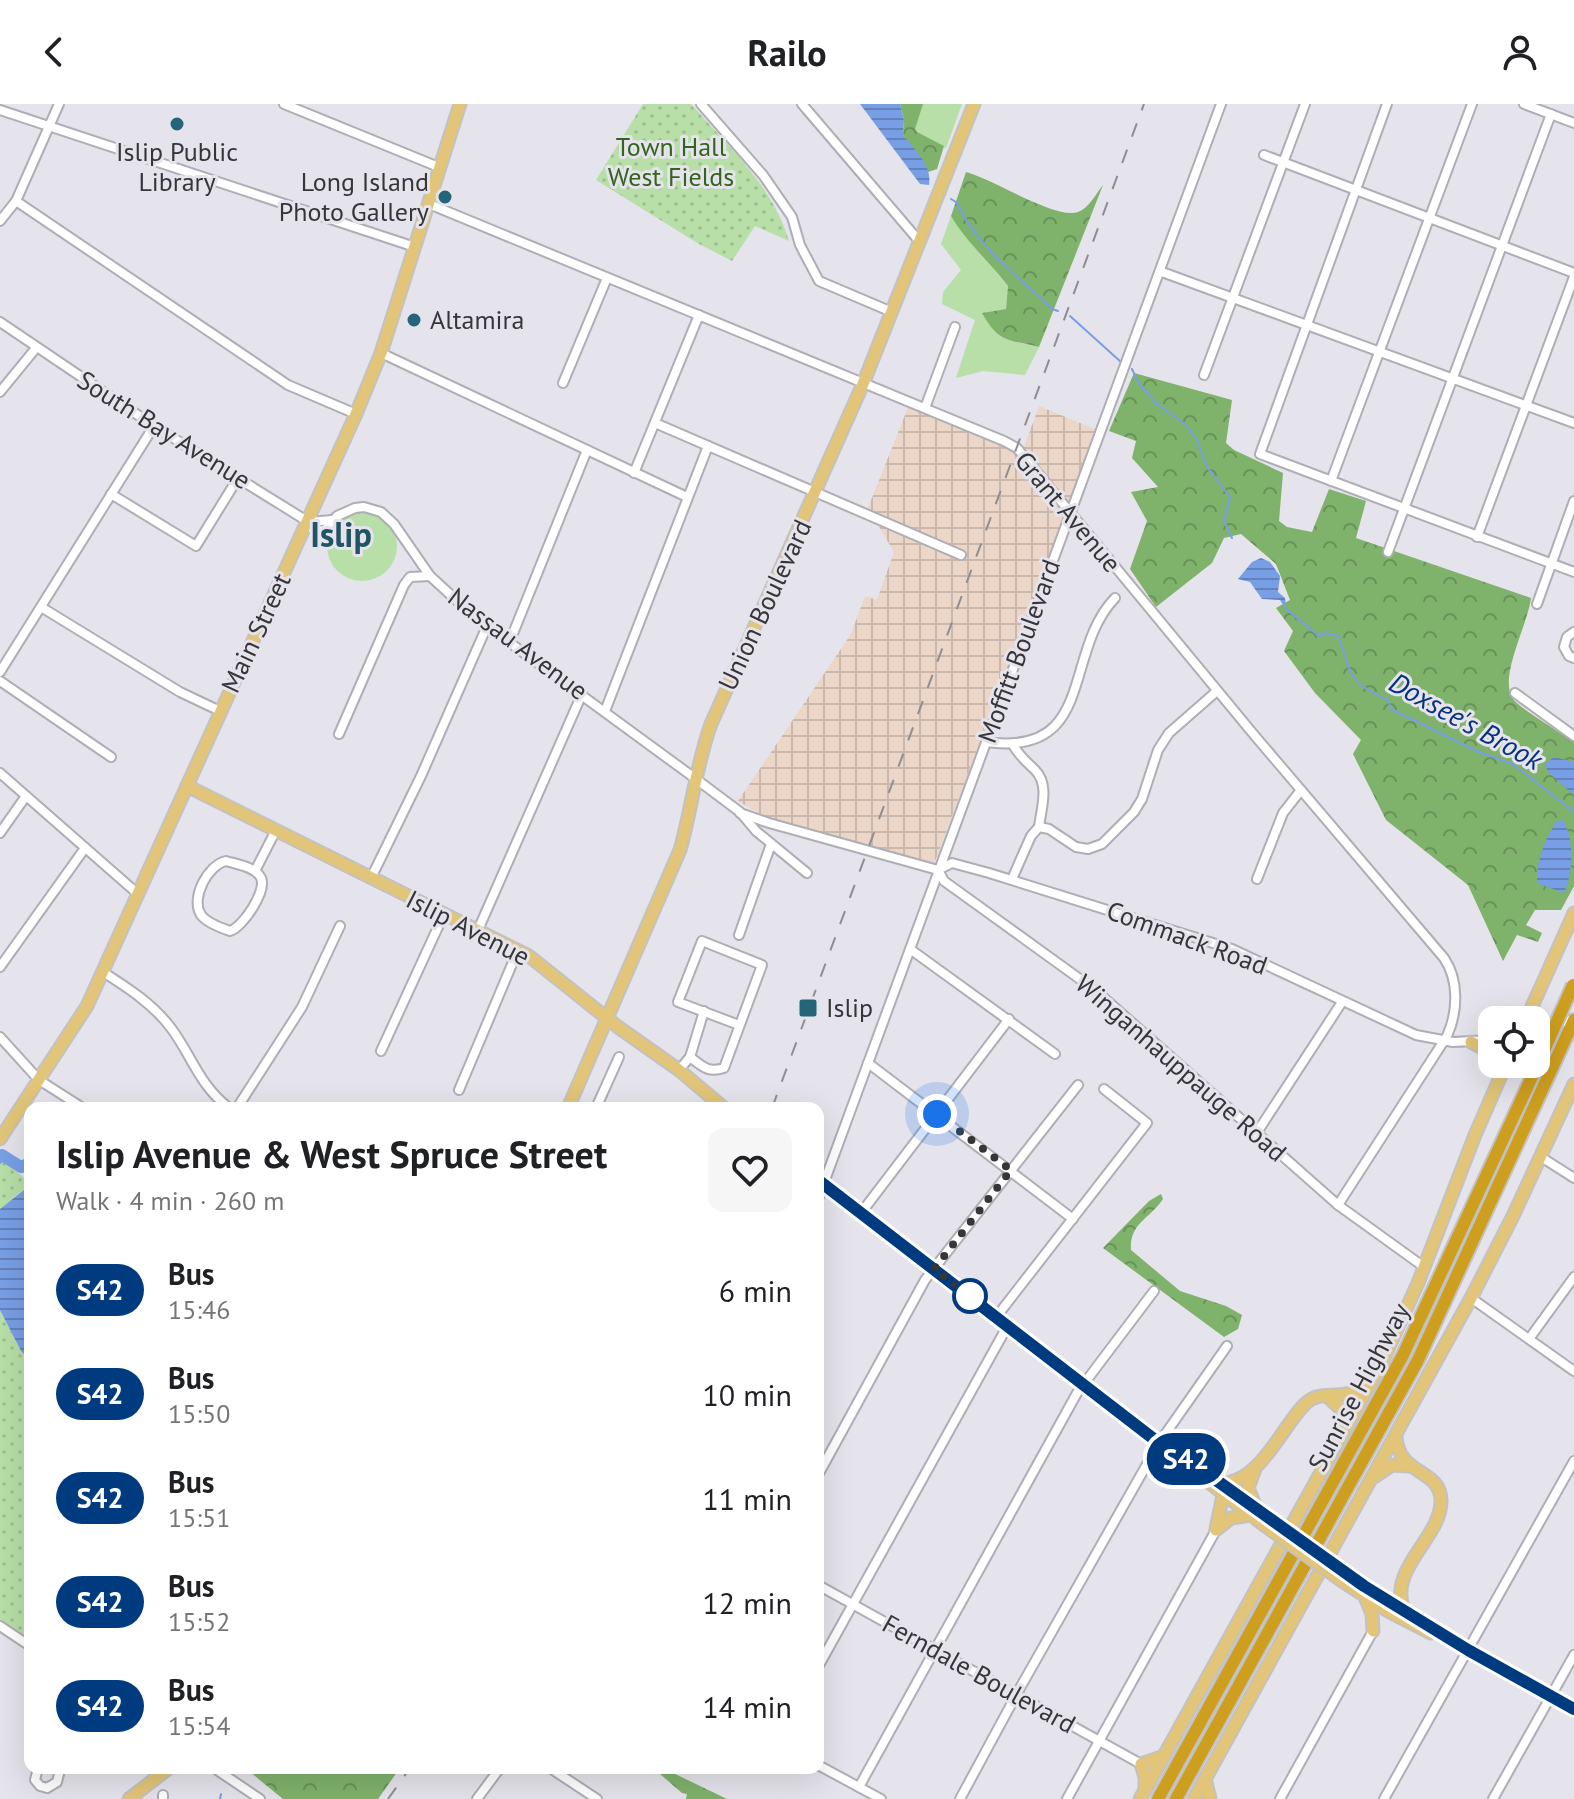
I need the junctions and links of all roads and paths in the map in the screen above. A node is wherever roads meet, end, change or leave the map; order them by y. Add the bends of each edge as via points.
1 (59, 104) edge
2 (284, 104) edge
3 (460, 104) edge
4 (701, 104) edge
5 (802, 104) edge
6 (974, 104) edge
7 (1221, 104) edge
8 (1305, 104) edge
9 (1387, 104) edge
10 (1472, 104) edge
11 (1524, 104) edge
12 (0, 110) edge
13 (1551, 114) junction
14 (1574, 123) edge
15 (48, 125) junction
16 (1264, 155) dead end
17 (1282, 163) junction
18 (441, 168) junction
19 (1355, 191) junction
20 (16, 201) junction
21 (429, 204) junction
22 (1429, 218) junction
23 (0, 221) edge
24 (920, 242) junction
25 (1501, 245) junction
26 (415, 247) junction
27 (1162, 272) junction
28 (1574, 275) edge
29 (607, 278) junction
30 (1233, 297) junction
31 (892, 312) junction
32 (699, 315) junction
33 (0, 322) edge
34 (1306, 323) junction
35 (955, 327) dead end
36 (36, 348) junction
37 (1379, 351) junction
38 (381, 353) junction
39 (1204, 375) dead end
40 (1452, 378) junction
41 (563, 383) dead end
42 (863, 384) junction
43 (0, 392) edge
44 (1525, 405) junction
45 (925, 408) junction
46 (356, 414) junction
47 (655, 423) junction
48 (1574, 423) edge
49 (154, 426) junction
50 (708, 446) junction
51 (587, 450) junction
52 (634, 473) junction
53 (238, 478) junction
54 (1331, 481) junction
55 (817, 492) junction
56 (111, 494) junction
57 (687, 497) junction
58 (1574, 501) edge
59 (1403, 509) junction
60 (1070, 515) junction
61 (308, 521) junction
62 (1477, 537) junction
63 (1388, 552) dead end
64 (961, 555) dead end
65 (1551, 564) junction
66 (1574, 572) edge
67 (430, 576) junction
68 (1115, 598) dead end
69 (1537, 604) dead end
70 (41, 607) junction
71 (487, 626) junction
72 (1574, 632) edge
73 (510, 641) junction
74 (1574, 658) edge
75 (0, 672) edge
76 (0, 681) edge
77 (1217, 691) junction
78 (1515, 693) dead end
79 (582, 694) junction
80 (220, 711) junction
81 (605, 711) junction
82 (339, 734) dead end
83 (1574, 736) edge
84 (986, 742) junction
85 (1013, 745) junction
86 (111, 757) dead end
87 (0, 773) edge
88 (696, 779) junction
89 (187, 786) junction
90 (1301, 790) junction
91 (26, 796) junction
92 (740, 812) junction
93 (769, 823) junction
94 (1039, 827) junction
95 (276, 830) junction
96 (0, 833) edge
97 (762, 836) junction
98 (771, 844) junction
99 (85, 848) junction
100 (877, 851) joint
101 (938, 870) junction
102 (255, 871) junction
103 (807, 873) dead end
104 (371, 878) junction
105 (1012, 879) junction
106 (1257, 879) dead end
107 (138, 894) junction
108 (1574, 913) edge
109 (444, 914) junction
110 (340, 926) dead end
111 (478, 930) junction
112 (739, 935) dead end
113 (910, 949) junction
114 (518, 950) junction
115 (0, 967) edge
116 (103, 972) junction
117 (1574, 984) edge
118 (1342, 1002) junction
119 (1532, 1006) edge
120 (704, 1011) junction
121 (607, 1019) junction
122 (1009, 1019) junction
123 (1574, 1020) edge
124 (739, 1025) junction
125 (1550, 1026) edge
126 (0, 1037) edge
127 (1550, 1037) edge
128 (1445, 1041) junction
129 (1478, 1041) edge
130 (1471, 1042) junction
131 (1478, 1046) edge
132 (381, 1051) dead end
133 (1055, 1054) dead end
134 (619, 1057) dead end
135 (690, 1057) junction
136 (868, 1063) junction
137 (699, 1064) junction
138 (684, 1074) junction
139 (1500, 1078) edge
140 (1532, 1078) edge
141 (39, 1080) junction
142 (1574, 1084) edge
143 (1078, 1085) dead end
144 (1104, 1089) dead end
145 (459, 1090) dead end
146 (24, 1102) edge
147 (74, 1102) edge
148 (222, 1102) edge
149 (241, 1102) edge
150 (571, 1102) edge
151 (599, 1102) edge
152 (717, 1102) edge
153 (24, 1103) edge
154 (937, 1114) junction
155 (1256, 1134) junction
156 (0, 1139) edge
157 (1541, 1157) junction
158 (1011, 1170) junction
159 (824, 1174) edge
160 (1574, 1178) edge
161 (824, 1184) edge
162 (1338, 1205) junction
163 (861, 1213) junction
164 (1073, 1219) junction
165 (1424, 1267) junction
166 (934, 1269) junction
167 (1574, 1277) edge
168 (1154, 1291) dead end
169 (1471, 1298) junction
170 (997, 1316) junction
171 (1008, 1325) junction
172 (1529, 1339) junction
173 (1227, 1346) dead end
174 (1574, 1371) edge
175 (1374, 1376) junction
176 (1084, 1384) junction
177 (1326, 1395) junction
178 (1396, 1434) junction
179 (1342, 1435) junction
180 (1159, 1443) junction
181 (1574, 1461) edge
182 (824, 1464) edge
183 (1257, 1465) junction
184 (1410, 1467) junction
185 (1371, 1480) junction
186 (1222, 1490) junction
187 (1260, 1517) junction
188 (1216, 1530) junction
189 (1403, 1578) junction
190 (824, 1588) edge
191 (1365, 1592) junction
192 (853, 1604) junction
193 (1401, 1613) junction
194 (3, 1628) edge
195 (1373, 1631) junction
196 (0, 1638) edge
197 (24, 1642) edge
198 (936, 1650) junction
199 (1468, 1650) junction
200 (1574, 1655) edge
201 (824, 1656) edge
202 (1017, 1695) junction
203 (1551, 1696) junction
204 (1574, 1709) edge
205 (1099, 1741) junction
206 (1165, 1755) junction
207 (1141, 1764) junction
208 (824, 1768) edge
209 (36, 1774) edge
210 (59, 1774) edge
211 (161, 1774) edge
212 (223, 1774) edge
213 (496, 1774) edge
214 (559, 1774) edge
215 (1205, 1778) junction
216 (859, 1787) junction
217 (1143, 1794) edge
218 (129, 1799) edge
219 (260, 1799) edge
220 (477, 1799) edge
221 (597, 1799) edge
222 (881, 1799) edge
223 (960, 1799) edge
224 (1067, 1799) edge
225 (1158, 1799) edge
226 (1176, 1799) edge
227 (1194, 1799) edge
228 (1210, 1799) edge
229 (1280, 1799) edge
230 (1384, 1799) edge
231 (1493, 1799) edge

1 - 15 street
2 - 18 street
3 - 18 main road, Main Street
4 - 31 street via 792,217 819,281
5 - 24 street
6 - 24 main road, Union Boulevard
7 - 27 street, Moffitt Boulevard
8 - 17 street
9 - 19 street
10 - 22 street
11 - 13 street
12 - 15 street
13 - 14 street
13 - 25 street
15 - 20 street
15 - 26 street
16 - 17 street
17 - 19 street
17 - 30 street
18 - 21 main road, Main Street
19 - 22 street
19 - 34 street
20 - 23 street
20 - 46 street via 288,385
21 - 26 main road, Main Street
21 - 29 street, Grant Avenue
22 - 25 street
22 - 37 street
24 - 31 main road, Union Boulevard
25 - 28 street
25 - 40 street
26 - 38 main road, Main Street
27 - 30 street
27 - 60 street, Moffitt Boulevard
28 - 44 street
29 - 32 street, Grant Avenue
29 - 41 street
30 - 34 street
30 - 39 street
31 - 42 main road, Union Boulevard
32 - 42 street, Grant Avenue
32 - 47 street
33 - 36 street, South Bay Avenue
34 - 37 street
34 - 54 street via 1260,454
35 - 45 street
36 - 43 street
36 - 49 street, South Bay Avenue
37 - 40 street
37 - 54 street
38 - 46 main road, Main Street
38 - 51 street
40 - 44 street
40 - 59 street
42 - 45 street, Grant Avenue
42 - 55 main road, Union Boulevard
44 - 48 street
44 - 62 street
45 - 60 street, Grant Avenue via 1017,448
46 - 61 main road, Main Street
47 - 50 street
47 - 52 street
49 - 53 street, South Bay Avenue
49 - 56 street
50 - 55 street
50 - 57 street
51 - 52 street
51 - 73 street
52 - 57 street
53 - 56 street via 196,546
53 - 61 street, South Bay Avenue
54 - 59 street
55 - 64 street
55 - 88 main road, Union Boulevard via 711,724
56 - 70 street
57 - 81 street
58 - 65 street
59 - 62 street
59 - 63 street
60 - 77 street, Grant Avenue
60 - 84 street, Moffitt Boulevard
61 - 67 street, Nassau Avenue via 332,520 355,508 381,512
61 - 80 main road, Main Street
62 - 65 street
65 - 66 street
65 - 69 street
67 - 71 street, Nassau Avenue
67 - 82 street via 410,577 404,585
68 - 85 street via 1100,614 1076,688 1054,730
70 - 75 street
70 - 80 street
71 - 73 street, Nassau Avenue
71 - 104 street
72 - 74 street via 1564,647
73 - 79 street, Nassau Avenue
76 - 86 street
77 - 90 street, Grant Avenue
77 - 94 street via 1169,733 1142,799 1102,844 1076,847
78 - 83 street
79 - 81 street, Nassau Avenue
79 - 111 street
80 - 89 main road, Main Street
81 - 88 street, Nassau Avenue
84 - 85 street
84 - 101 street, Moffitt Boulevard
85 - 94 street via 1043,780
87 - 91 street
88 - 92 street, Nassau Avenue
88 - 121 main road, Union Boulevard via 680,850
89 - 95 main road, Islip Avenue
89 - 107 main road, Main Street
90 - 106 street via 1283,813
90 - 128 street, Grant Avenue via 1450,967 1455,991
91 - 96 street
91 - 99 street
92 - 93 street, Nassau Avenue
92 - 97 street, Nassau Avenue
93 - 97 street
93 - 100 street, Nassau Avenue
94 - 105 street
95 - 102 street
95 - 104 main road, Islip Avenue
97 - 98 street, Nassau Avenue
98 - 103 street, Nassau Avenue
98 - 112 street
99 - 107 street
99 - 115 street
100 - 101 street, Commack Road
101 - 105 street, Commack Road via 952,863
101 - 113 street, Moffitt Boulevard
101 - 155 street, Winganhauppauge Road via 944,881 1095,990
102 - 102 street via 263,888 240,926 230,931 203,917 199,893 215,865 226,861
104 - 109 main road, Islip Avenue
105 - 118 street, Commack Road via 1224,946
107 - 116 main road, Main Street
108 - 119 main road
109 - 111 main road, Islip Avenue
109 - 132 street
110 - 149 street via 302,1007
111 - 114 main road, Islip Avenue
113 - 122 street
113 - 136 street, Moffitt Boulevard
114 - 121 main road, Islip Avenue
114 - 145 street
116 - 141 main road, Main Street
116 - 148 street via 160,1015 207,1088
117 - 127 highway, Sunrise Highway, bridge
118 - 128 street, Commack Road via 1416,1035
118 - 155 street
120 - 124 street
120 - 124 street via 678,1002 702,941 762,965
120 - 135 street
121 - 138 main road, Islip Avenue
121 - 150 main road, Union Boulevard
122 - 133 street
122 - 154 street
123 - 125 street
123 - 226 highway, Sunrise Highway via 1418,1360
124 - 137 street via 724,1068 714,1072
126 - 141 street
128 - 130 street, Commack Road
128 - 162 street
129 - 130 street, Commack Road
130 - 131 main road
134 - 151 street
135 - 137 street
135 - 138 street
136 - 154 street
136 - 159 street, Moffitt Boulevard
137 - 138 street
138 - 152 main road, Islip Avenue
139 - 165 main road, Sunrise Highway
140 - 225 highway, Sunrise Highway via 1403,1355
141 - 146 main road, Main Street
141 - 147 street
142 - 157 main road, Sunrise Highway
143 - 158 street
144 - 164 street via 1147,1123
153 - 156 main road, Main Street
154 - 158 street
154 - 163 street
155 - 162 street, Winganhauppauge Road
157 - 160 street
157 - 169 main road, Sunrise Highway
158 - 164 street
158 - 166 street
161 - 163 main road
162 - 165 street, Winganhauppauge Road
163 - 166 main road
164 - 170 street
165 - 175 main road, Sunrise Highway
166 - 170 main road
166 - 182 street
167 - 172 street
168 - 176 street
169 - 172 street
169 - 178 main road, Sunrise Highway
170 - 171 main road
171 - 176 main road
171 - 192 street
172 - 174 street
173 - 180 street
175 - 177 main road via 1352,1394
175 - 179 main road, Sunrise Highway
176 - 180 main road
176 - 198 street
177 - 179 main road via 1343,1411
177 - 183 main road via 1303,1406
178 - 184 main road via 1399,1455
178 - 185 main road, Sunrise Highway
179 - 206 main road, Sunrise Highway
180 - 186 main road
180 - 202 street
181 - 199 street
183 - 186 main road
183 - 187 main road via 1248,1488
184 - 185 main road via 1392,1465
184 - 189 main road via 1434,1483 1440,1504
185 - 215 main road, Sunrise Highway
186 - 187 main road
186 - 188 main road
187 - 188 main road via 1231,1518
187 - 191 main road, bridge
188 - 205 street
189 - 191 main road via 1388,1588
189 - 193 main road
190 - 192 street, Ferndale Boulevard
191 - 193 main road
191 - 195 main road
192 - 198 street, Ferndale Boulevard
192 - 201 street
193 - 195 main road
193 - 199 main road
194 - 196 street
194 - 197 street
195 - 229 street
198 - 202 street, Ferndale Boulevard
198 - 216 street
199 - 203 main road
199 - 230 street
200 - 203 street
202 - 205 street, Ferndale Boulevard
202 - 223 street
203 - 204 main road
203 - 231 street
205 - 207 street, Ferndale Boulevard
205 - 224 street
206 - 207 main road
206 - 217 main road, Sunrise Highway
207 - 217 main road
208 - 216 street
209 - 210 street via 35,1780 47,1788
211 - 218 main road
212 - 219 street
213 - 220 street
214 - 221 street
215 - 227 main road, Sunrise Highway
215 - 228 main road
216 - 222 street

